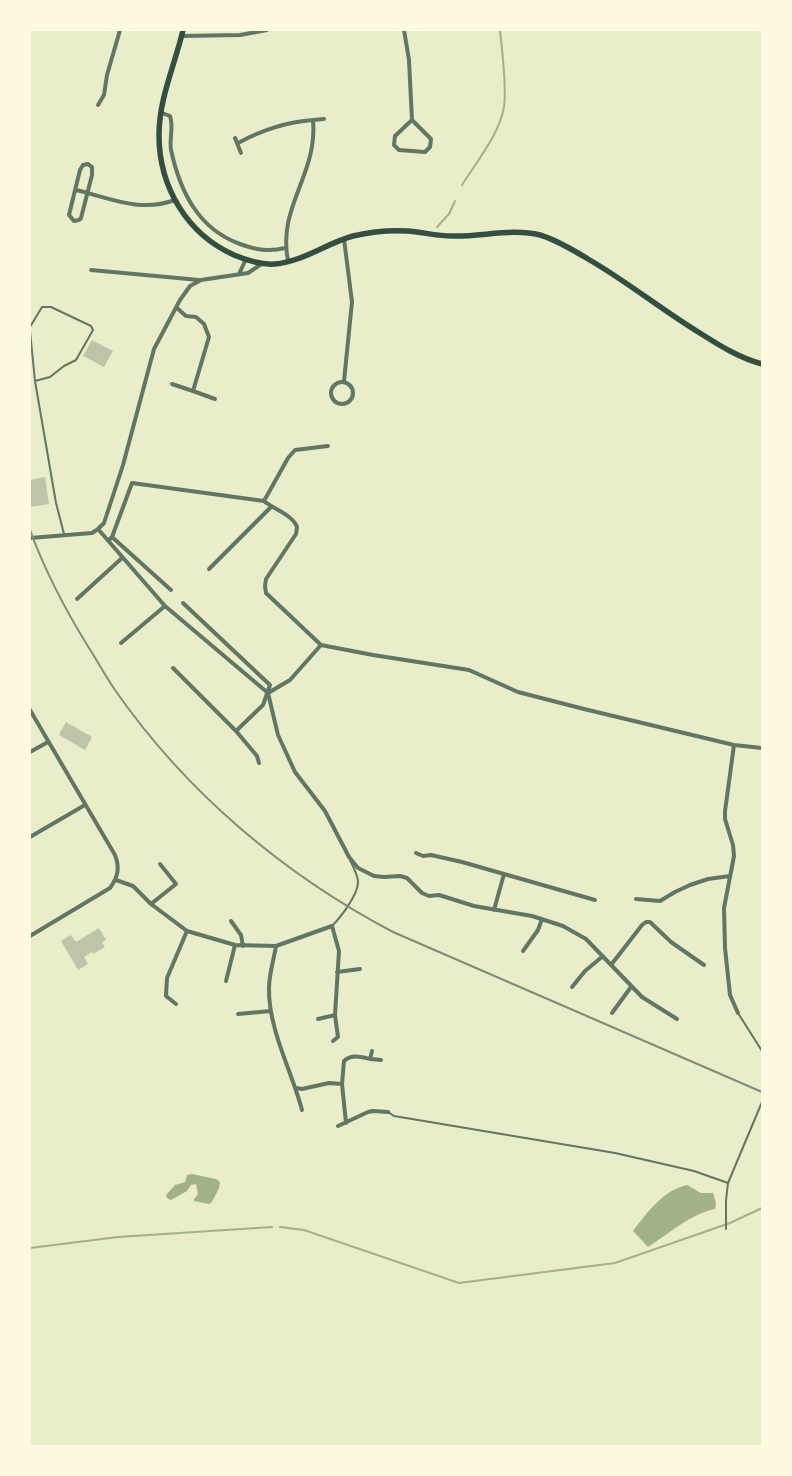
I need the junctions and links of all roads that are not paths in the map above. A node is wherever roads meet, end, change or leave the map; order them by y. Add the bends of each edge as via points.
1 (120, 30) edge
2 (267, 30) edge
3 (404, 30) edge
4 (183, 33) edge
5 (98, 106) dead end
6 (162, 113) junction
7 (324, 119) dead end
8 (313, 120) junction
9 (412, 120) junction
10 (236, 138) dead end
11 (238, 143) junction
12 (241, 153) dead end
13 (76, 190) junction
14 (87, 192) junction
15 (175, 200) junction
16 (344, 239) junction
17 (285, 248) junction
18 (246, 259) junction
19 (288, 261) junction
20 (263, 263) junction
21 (91, 270) dead end
22 (239, 274) junction
23 (201, 280) junction
24 (176, 308) junction
25 (30, 327) edge
26 (30, 331) edge
27 (762, 364) edge
28 (35, 381) junction
29 (344, 381) junction
30 (172, 384) dead end
31 (193, 391) junction
32 (215, 399) dead end
33 (328, 446) dead end
34 (264, 500) junction
35 (271, 508) junction
36 (98, 529) junction
37 (65, 536) junction
38 (30, 538) edge
39 (110, 539) junction
40 (122, 558) junction
41 (209, 569) dead end
42 (172, 590) dead end
43 (77, 599) dead end
44 (183, 603) dead end
45 (166, 606) junction
46 (121, 643) dead end
47 (321, 645) junction
48 (173, 668) dead end
49 (268, 693) junction
50 (30, 710) edge
51 (236, 731) junction
52 (48, 742) junction
53 (734, 745) junction
54 (762, 748) edge
55 (30, 752) edge
56 (259, 763) dead end
57 (86, 805) junction
58 (30, 837) edge
59 (416, 853) dead end
60 (349, 857) junction
61 (160, 864) dead end
62 (504, 874) junction
63 (730, 876) junction
64 (116, 880) junction
65 (636, 898) dead end
66 (595, 900) dead end
67 (151, 904) junction
68 (494, 910) junction
69 (542, 919) junction
70 (231, 921) dead end
71 (332, 926) junction
72 (188, 930) junction
73 (30, 936) edge
74 (235, 945) junction
75 (243, 946) junction
76 (276, 946) junction
77 (523, 951) dead end
78 (602, 956) junction
79 (611, 965) junction
80 (704, 965) dead end
81 (360, 969) dead end
82 (337, 972) junction
83 (226, 981) dead end
84 (631, 987) junction
85 (572, 988) dead end
86 (176, 1004) dead end
87 (271, 1011) junction
88 (738, 1012) joint
89 (612, 1013) dead end
90 (238, 1014) dead end
91 (335, 1015) junction
92 (318, 1019) dead end
93 (677, 1019) dead end
94 (333, 1041) dead end
95 (372, 1051) dead end
96 (762, 1051) edge
97 (370, 1058) junction
98 (381, 1060) dead end
99 (342, 1084) junction
100 (296, 1088) junction
101 (762, 1102) edge
102 (302, 1110) dead end
103 (388, 1112) joint
104 (346, 1123) junction
105 (338, 1126) dead end
106 (728, 1182) junction
107 (726, 1229) dead end

1 - 5 street via 104,95
2 - 4 street via 240,35
3 - 9 street
4 - 6 main road via 167,84
6 - 15 main road via 160,147
6 - 17 street via 170,116 171,148 185,195 203,220 220,236 247,247 262,250
7 - 8 street
8 - 11 street via 270,128
8 - 17 street via 310,160 288,216
9 - 9 street via 431,139 425,152 398,150 394,145 395,136
10 - 11 street
11 - 12 street
13 - 14 street
13 - 14 street via 82,166 88,164 92,170
13 - 14 street via 70,215 74,221 81,218
14 - 15 street via 135,205 156,205
15 - 18 main road via 186,219 205,238
16 - 19 main road
16 - 27 main road via 396,231 452,236 538,235 596,263 737,356
16 - 29 street via 352,302
17 - 19 street
18 - 20 main road
18 - 22 street
19 - 20 main road
20 - 22 street via 248,273
21 - 23 street
22 - 23 street
23 - 24 street via 190,286
24 - 31 street via 204,324 209,338
24 - 36 street via 154,349 122,470 104,523
25 - 28 lane via 42,307 51,307 91,326 93,330 76,360 50,377
26 - 28 lane
28 - 37 lane via 56,503
29 - 29 street via 353,393 352,399 344,404 333,399 331,393 335,385
30 - 31 street
31 - 32 street
33 - 34 street via 295,450
34 - 35 street
34 - 39 street via 132,484
35 - 41 street
35 - 47 street via 292,519 297,527 296,534 266,579 266,592
36 - 37 street via 92,533
36 - 39 street
37 - 38 street
39 - 40 street
39 - 42 street
40 - 43 street
40 - 45 street
44 - 49 street via 270,685
45 - 46 street
45 - 49 street
47 - 49 street via 290,680
47 - 53 street via 470,670 518,692
48 - 51 street
49 - 51 street via 263,705
49 - 60 street via 278,734 295,772 325,811
50 - 52 street
51 - 56 street
52 - 55 street
52 - 57 street
53 - 54 street
53 - 63 street via 725,812 734,856
57 - 58 street
57 - 64 street via 115,855
59 - 62 street
60 - 68 street via 358,868 374,876 400,876 429,896
60 - 71 lane via 358,886
61 - 67 street via 176,884
62 - 66 street
62 - 68 street
63 - 65 street via 690,885 660,901
63 - 88 street via 724,908 725,948 730,995
64 - 67 street via 133,886
64 - 73 street via 102,894
67 - 72 street
68 - 69 street
69 - 77 street
69 - 78 street via 564,926 586,939
70 - 75 street via 241,935
71 - 76 street
71 - 82 street via 339,951
72 - 74 street
72 - 86 street via 167,978 166,996
74 - 75 street
74 - 83 street
75 - 76 street
76 - 87 street via 269,987
78 - 79 street
78 - 85 street via 584,970
79 - 80 street via 646,922
79 - 84 street
81 - 82 street
82 - 91 street
84 - 89 street
84 - 93 street
87 - 90 street
87 - 100 street
88 - 96 lane
91 - 92 street
91 - 94 street via 338,1036
95 - 97 street
97 - 98 street
97 - 99 street via 356,1056 344,1060
99 - 100 street
99 - 104 street
100 - 102 street
101 - 106 lane
103 - 104 street via 373,1110
103 - 106 lane via 392,1116 615,1152
104 - 105 street
106 - 107 lane

